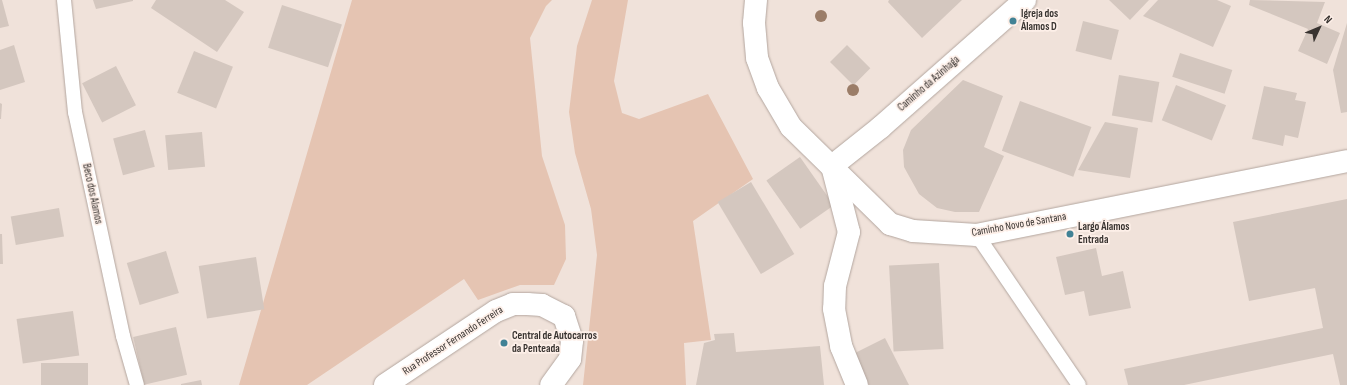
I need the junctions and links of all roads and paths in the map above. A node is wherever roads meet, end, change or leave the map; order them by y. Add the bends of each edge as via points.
1 (64, 0) edge
2 (756, 0) edge
3 (1025, 0) edge
4 (1347, 161) edge
5 (832, 166) junction
6 (977, 235) junction
7 (137, 385) edge
8 (385, 385) edge
9 (550, 385) edge
10 (857, 385) edge
11 (1079, 385) edge

1 - 7 lane, Beco dos Alamos via 75,112 123,336
2 - 5 street, Caminho Novo de Santana via 754,23 757,58 768,88 791,127
3 - 5 street, Caminho da Azinhaga via 881,127
4 - 6 street, Caminho Novo de Santana
5 - 6 street, Caminho Novo de Santana via 890,224 913,231
5 - 10 street via 849,232 835,286 834,309 841,346
6 - 11 lane
8 - 9 street, Rua Professor Fernando Ferreira via 496,311 513,304 527,304 542,305 564,316 572,341 570,359

